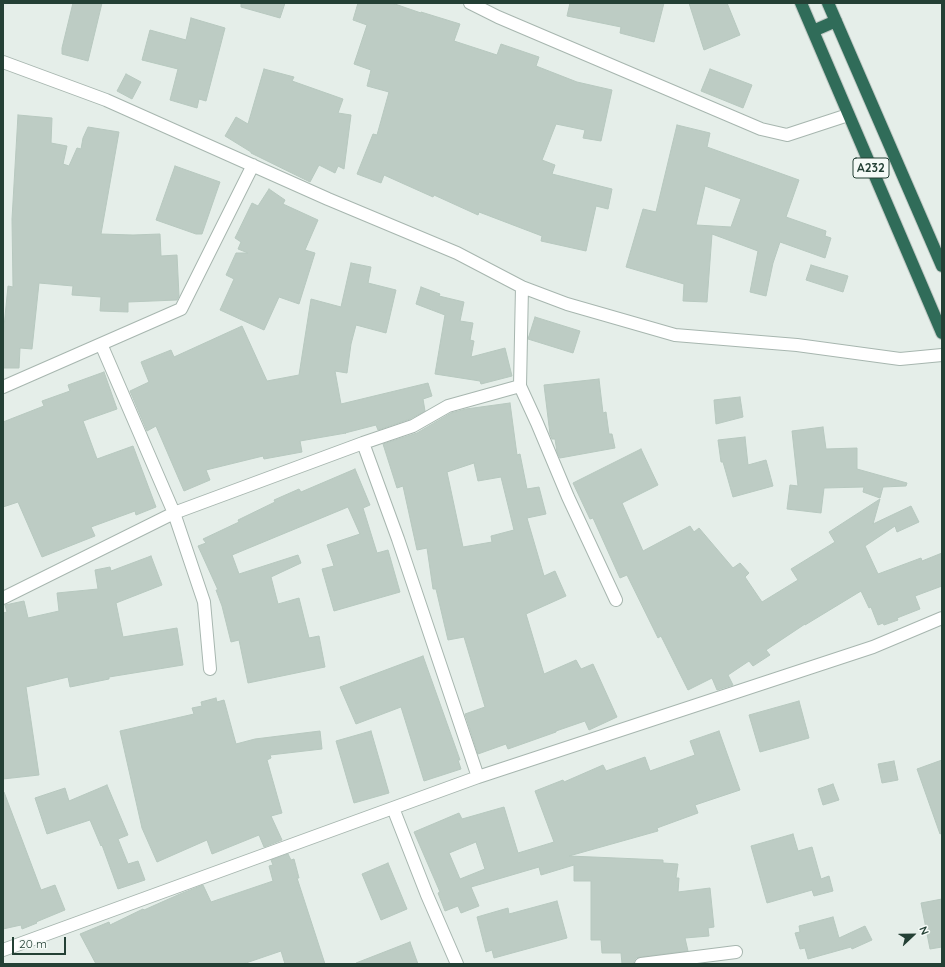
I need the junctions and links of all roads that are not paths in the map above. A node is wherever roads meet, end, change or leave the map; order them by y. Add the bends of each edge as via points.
1 (470, 3) edge
2 (801, 3) edge
3 (828, 3) edge
4 (836, 21) junction
5 (813, 31) junction
6 (3, 62) edge
7 (848, 114) junction
8 (253, 165) junction
9 (942, 266) edge
10 (522, 287) junction
11 (942, 333) edge
12 (101, 344) junction
13 (942, 355) edge
14 (520, 386) junction
15 (3, 387) edge
16 (363, 443) junction
17 (174, 513) junction
18 (3, 598) edge
19 (616, 600) dead end
20 (942, 618) edge
21 (210, 669) dead end
22 (478, 777) junction
23 (393, 808) junction
24 (3, 950) edge
25 (736, 952) dead end
26 (457, 964) edge
27 (641, 964) edge

1 - 7 street via 761,129 787,135
2 - 5 highway, A232
3 - 4 highway, A232
4 - 5 highway
4 - 9 highway, A232
5 - 7 highway, A232
6 - 8 street via 106,100
7 - 11 highway, A232
8 - 10 street via 457,253
8 - 12 street via 181,310
10 - 13 street via 567,304 675,335 797,345 900,359
10 - 14 street
12 - 15 street
12 - 17 street
14 - 16 street via 448,406 413,426
14 - 19 street via 568,498
16 - 17 street
16 - 22 street
17 - 18 street
17 - 21 street via 204,602
20 - 22 street via 873,647
22 - 23 street
23 - 24 street
23 - 26 street
25 - 27 street

